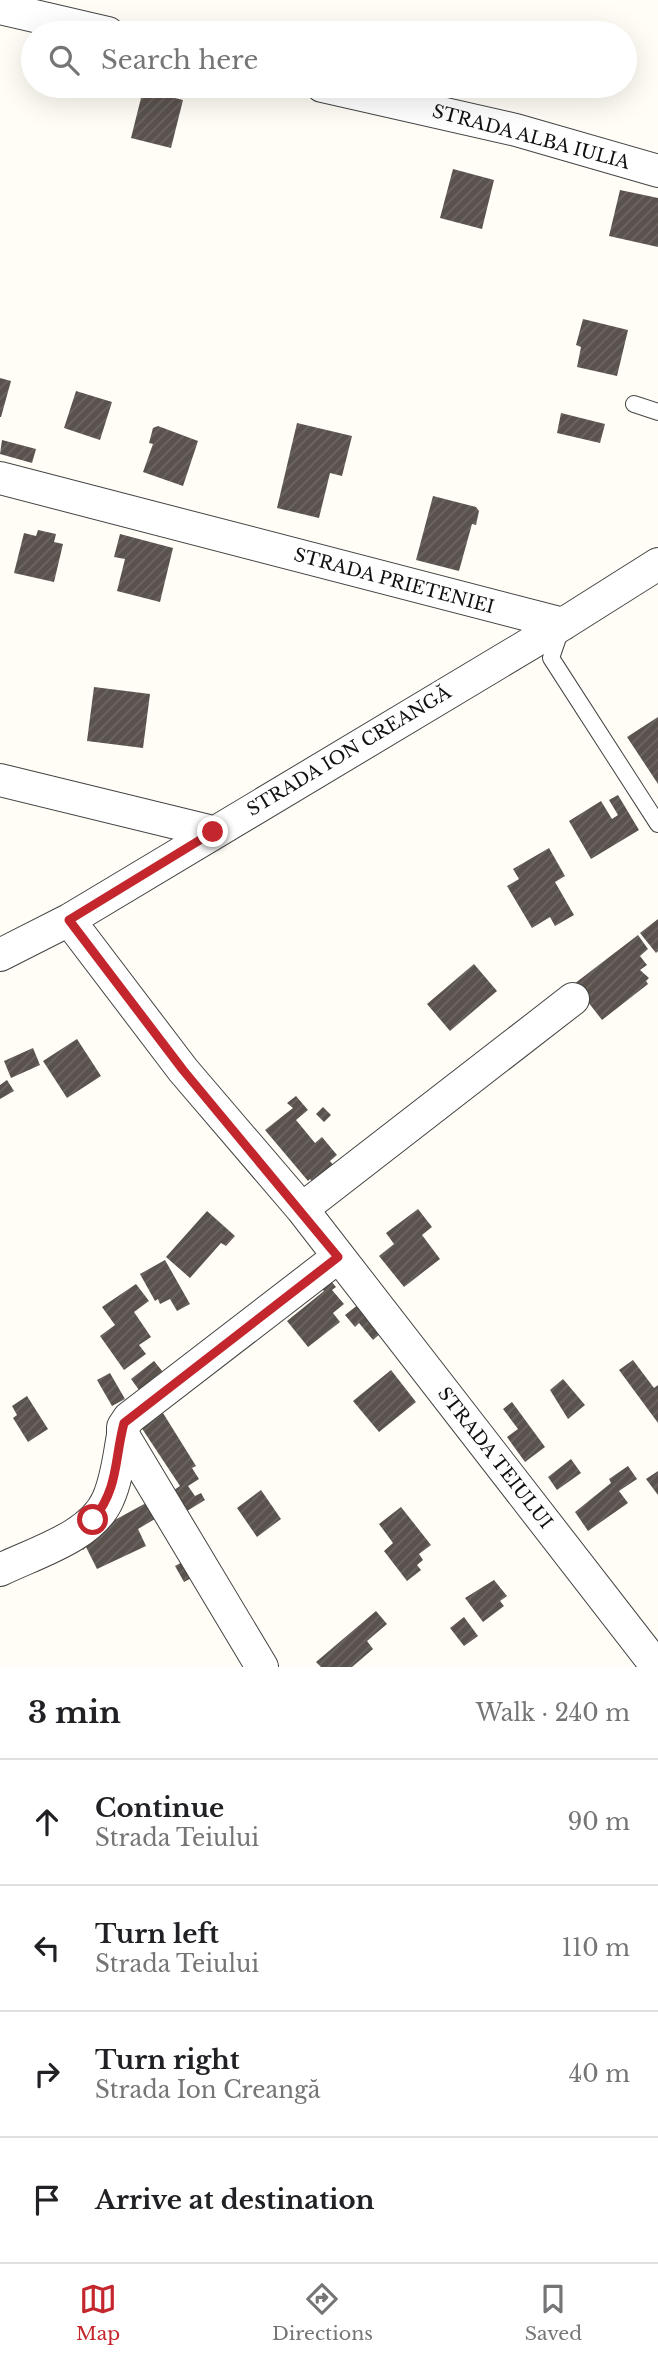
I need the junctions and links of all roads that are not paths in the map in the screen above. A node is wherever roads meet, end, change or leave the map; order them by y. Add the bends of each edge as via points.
1 (0, 8) edge
2 (56, 21) edge
3 (375, 98) edge
4 (658, 171) edge
5 (634, 404) dead end
6 (658, 412) edge
7 (0, 478) edge
8 (658, 564) edge
9 (563, 624) junction
10 (0, 780) edge
11 (658, 824) edge
12 (213, 832) junction
13 (69, 920) junction
14 (0, 955) edge
15 (573, 999) dead end
16 (302, 1209) junction
17 (338, 1257) junction
18 (123, 1435) junction
19 (0, 1570) edge
20 (254, 1654) edge
21 (649, 1661) edge

1 - 2 street
3 - 4 street, STRADA ALBA IULIA via 516,130
5 - 6 lane
7 - 9 street, STRADA PRIETENIEI
8 - 9 street, STRADA ION CREANGĂ
9 - 11 lane via 551,658
9 - 12 street, STRADA ION CREANGĂ
10 - 12 street
12 - 13 street, STRADA ION CREANGĂ
13 - 14 street, STRADA ION CREANGĂ
13 - 16 street, STRADA TEIULUI via 183,1070
15 - 16 street
16 - 17 street, STRADA TEIULUI
17 - 18 street via 129,1418 122,1427
17 - 21 street, STRADA TEIULUI
18 - 19 street via 107,1502 93,1520
18 - 20 street

